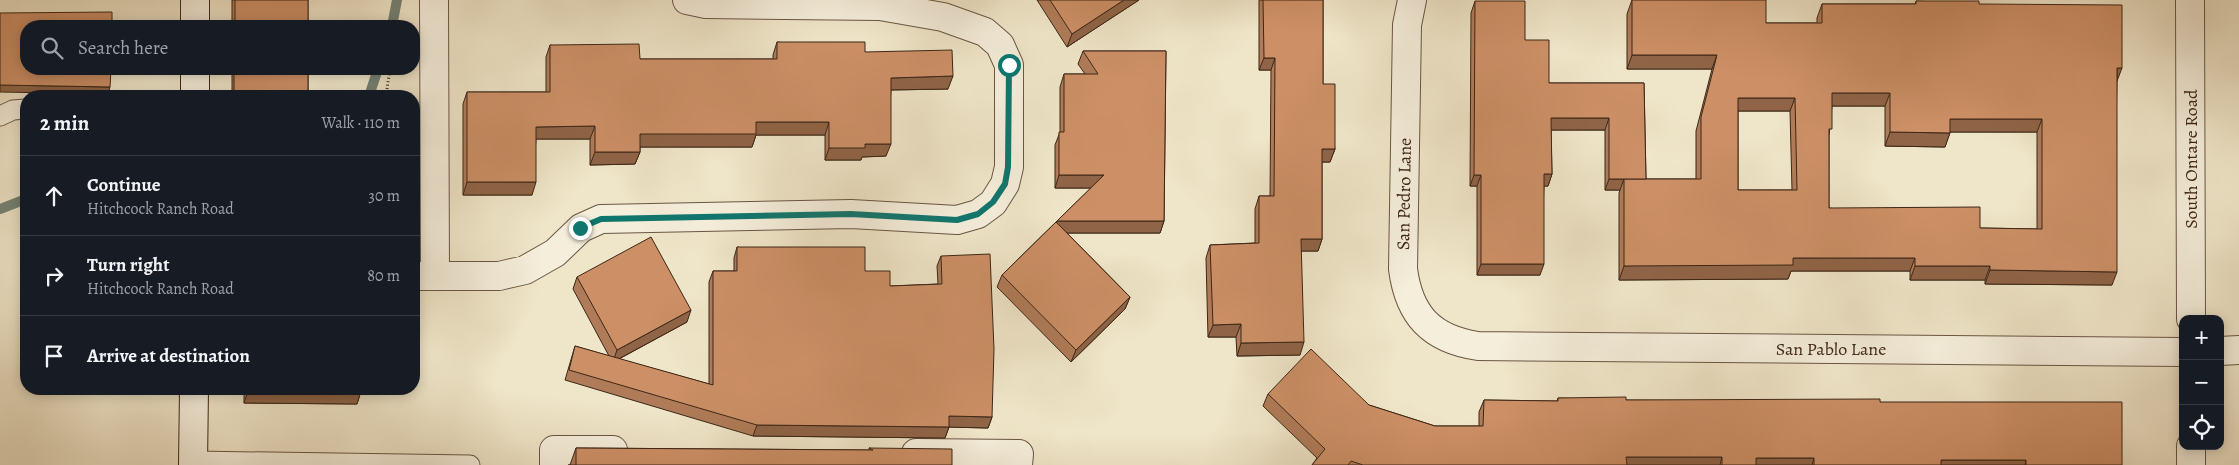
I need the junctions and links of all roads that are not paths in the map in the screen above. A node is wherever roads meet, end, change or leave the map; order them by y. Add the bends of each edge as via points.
1 (195, 0) edge
2 (434, 0) edge
3 (687, 0) edge
4 (1412, 0) edge
5 (2190, 0) edge
6 (195, 20) edge
7 (195, 75) edge
8 (194, 90) edge
9 (20, 109) edge
10 (0, 116) edge
11 (424, 276) edge
12 (2191, 315) edge
13 (1478, 346) joint
14 (2239, 350) edge
15 (2224, 351) edge
16 (2179, 352) edge
17 (194, 395) edge
18 (2191, 450) edge
19 (641, 451) edge
20 (888, 453) edge
21 (554, 458) edge
22 (193, 463) edge
23 (470, 465) edge
24 (1018, 465) edge
25 (2192, 465) edge

1 - 6 street
2 - 11 street
3 - 11 street via 706,4 880,6 943,17 986,32 1000,45 1009,65 1005,184 993,202 978,214 957,220 851,214 601,219 580,228 555,253 525,270 500,276
4 - 13 street, San Pedro Lane via 1406,25 1403,269 1406,289 1413,307 1425,323 1441,335
5 - 12 street, South Ontare Road
7 - 8 street
9 - 10 lane
13 - 16 street, San Pablo Lane
14 - 15 street
17 - 22 street
18 - 25 street
19 - 21 street
20 - 24 street via 1019,454
22 - 23 lane

